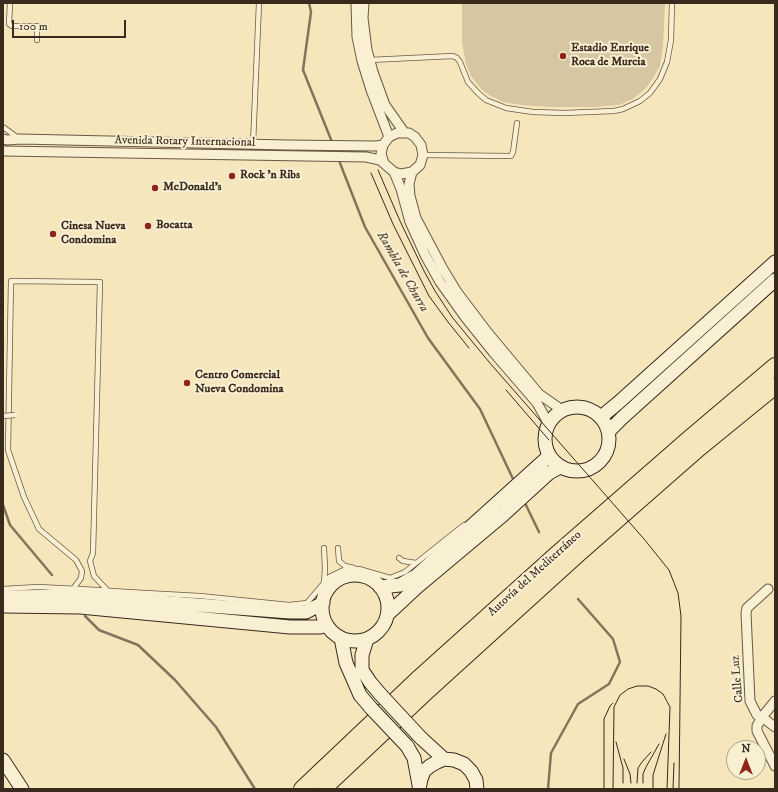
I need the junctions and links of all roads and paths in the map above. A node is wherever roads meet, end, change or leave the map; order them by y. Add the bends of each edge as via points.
1 (10, 3) edge
2 (259, 3) edge
3 (356, 3) edge
4 (364, 3) edge
5 (672, 3) edge
6 (37, 40) dead end
7 (369, 60) junction
8 (517, 123) dead end
9 (3, 127) edge
10 (404, 132) junction
11 (389, 137) junction
12 (3, 139) edge
13 (20, 139) junction
14 (102, 141) junction
15 (253, 144) junction
16 (286, 145) junction
17 (383, 145) junction
18 (3, 151) edge
19 (82, 152) junction
20 (276, 155) junction
21 (423, 155) junction
22 (384, 163) junction
23 (394, 172) junction
24 (412, 172) junction
25 (775, 262) edge
26 (775, 280) edge
27 (775, 366) edge
28 (775, 386) edge
29 (562, 410) junction
30 (15, 415) dead end
31 (3, 416) edge
32 (601, 417) junction
33 (547, 426) junction
34 (609, 432) junction
35 (550, 465) junction
36 (500, 510) junction
37 (480, 519) junction
38 (324, 548) dead end
39 (338, 548) dead end
40 (399, 558) dead end
41 (416, 564) junction
42 (359, 569) junction
43 (324, 584) junction
44 (380, 587) junction
45 (3, 589) edge
46 (73, 589) junction
47 (768, 589) dead end
48 (108, 590) junction
49 (127, 592) junction
50 (3, 597) edge
51 (176, 603) junction
52 (323, 603) junction
53 (3, 606) edge
54 (388, 614) junction
55 (327, 625) junction
56 (341, 638) junction
57 (367, 639) junction
58 (775, 701) edge
59 (762, 717) junction
60 (775, 727) edge
61 (444, 759) junction
62 (3, 760) edge
63 (775, 766) edge
64 (3, 774) edge
65 (419, 788) edge
66 (13, 789) edge
67 (22, 789) edge
68 (302, 789) edge
69 (323, 789) edge
70 (477, 789) edge

1 - 6 lane via 10,24 37,26
2 - 15 lane
3 - 11 street via 357,37 362,61
4 - 7 street via 364,29
5 - 7 lane via 670,47 660,79 650,93 640,101 614,111 564,113 506,108 486,100 478,93 468,82 460,62 453,56
7 - 10 street via 385,105
8 - 21 lane via 511,156
9 - 13 lane
10 - 11 street
10 - 21 street via 415,137 422,145
11 - 17 street
12 - 13 street, Avenida Rotary Internacional
13 - 14 street, Avenida Rotary Internacional
14 - 15 street, Avenida Rotary Internacional
14 - 19 street via 99,148
15 - 16 street, Avenida Rotary Internacional
16 - 17 street, Avenida Rotary Internacional
16 - 20 lane
17 - 22 street via 381,154
18 - 19 street, Avenida Rotary Internacional
19 - 20 street, Avenida Rotary Internacional
20 - 22 street, Avenida Rotary Internacional via 366,157
21 - 24 street via 420,165
22 - 23 street
23 - 24 street
23 - 33 street via 410,222 440,282 493,352 537,402
24 - 29 street via 410,196 416,218 457,292 539,394
25 - 32 street
26 - 34 street
27 - 68 highway, Autovía del Mediterráneo via 556,555 417,680
28 - 69 highway, Autovía del Mediterráneo via 699,448 578,554
29 - 32 street via 583,407 593,410
29 - 33 street
30 - 31 lane, bridge
32 - 34 street
33 - 35 street via 544,436
34 - 35 street via 608,450 596,466 578,472
35 - 36 street
36 - 37 street
36 - 54 street
37 - 41 lane via 462,526
37 - 44 street via 416,576 400,585
38 - 43 lane
39 - 42 lane via 339,561 345,566
40 - 41 lane
41 - 42 lane via 390,578
42 - 43 lane via 346,570 329,578
43 - 49 lane via 307,603 289,605
44 - 52 street via 362,576 347,577 333,584 326,593
44 - 54 street via 388,604
45 - 46 lane
46 - 48 lane
46 - 48 lane via 81,578 82,571 76,560 39,529 24,498 8,450 11,281 100,282 93,553 90,561 94,576
47 - 59 street, Calle Luz via 746,611 750,701 757,715
48 - 49 lane
49 - 51 lane
50 - 51 street via 78,596
51 - 52 street via 306,612
52 - 55 street
53 - 55 street via 80,606 290,627
54 - 57 street via 377,633
55 - 56 street
56 - 57 street via 354,641
56 - 65 street, bridge via 346,663 360,695 407,746 414,758
57 - 61 street, bridge via 362,655 362,670 381,695
58 - 59 street
59 - 60 street, Calle Luz
59 - 63 street via 757,731
61 - 65 street via 424,771
61 - 70 street via 464,764 472,771
62 - 67 street
64 - 66 street

